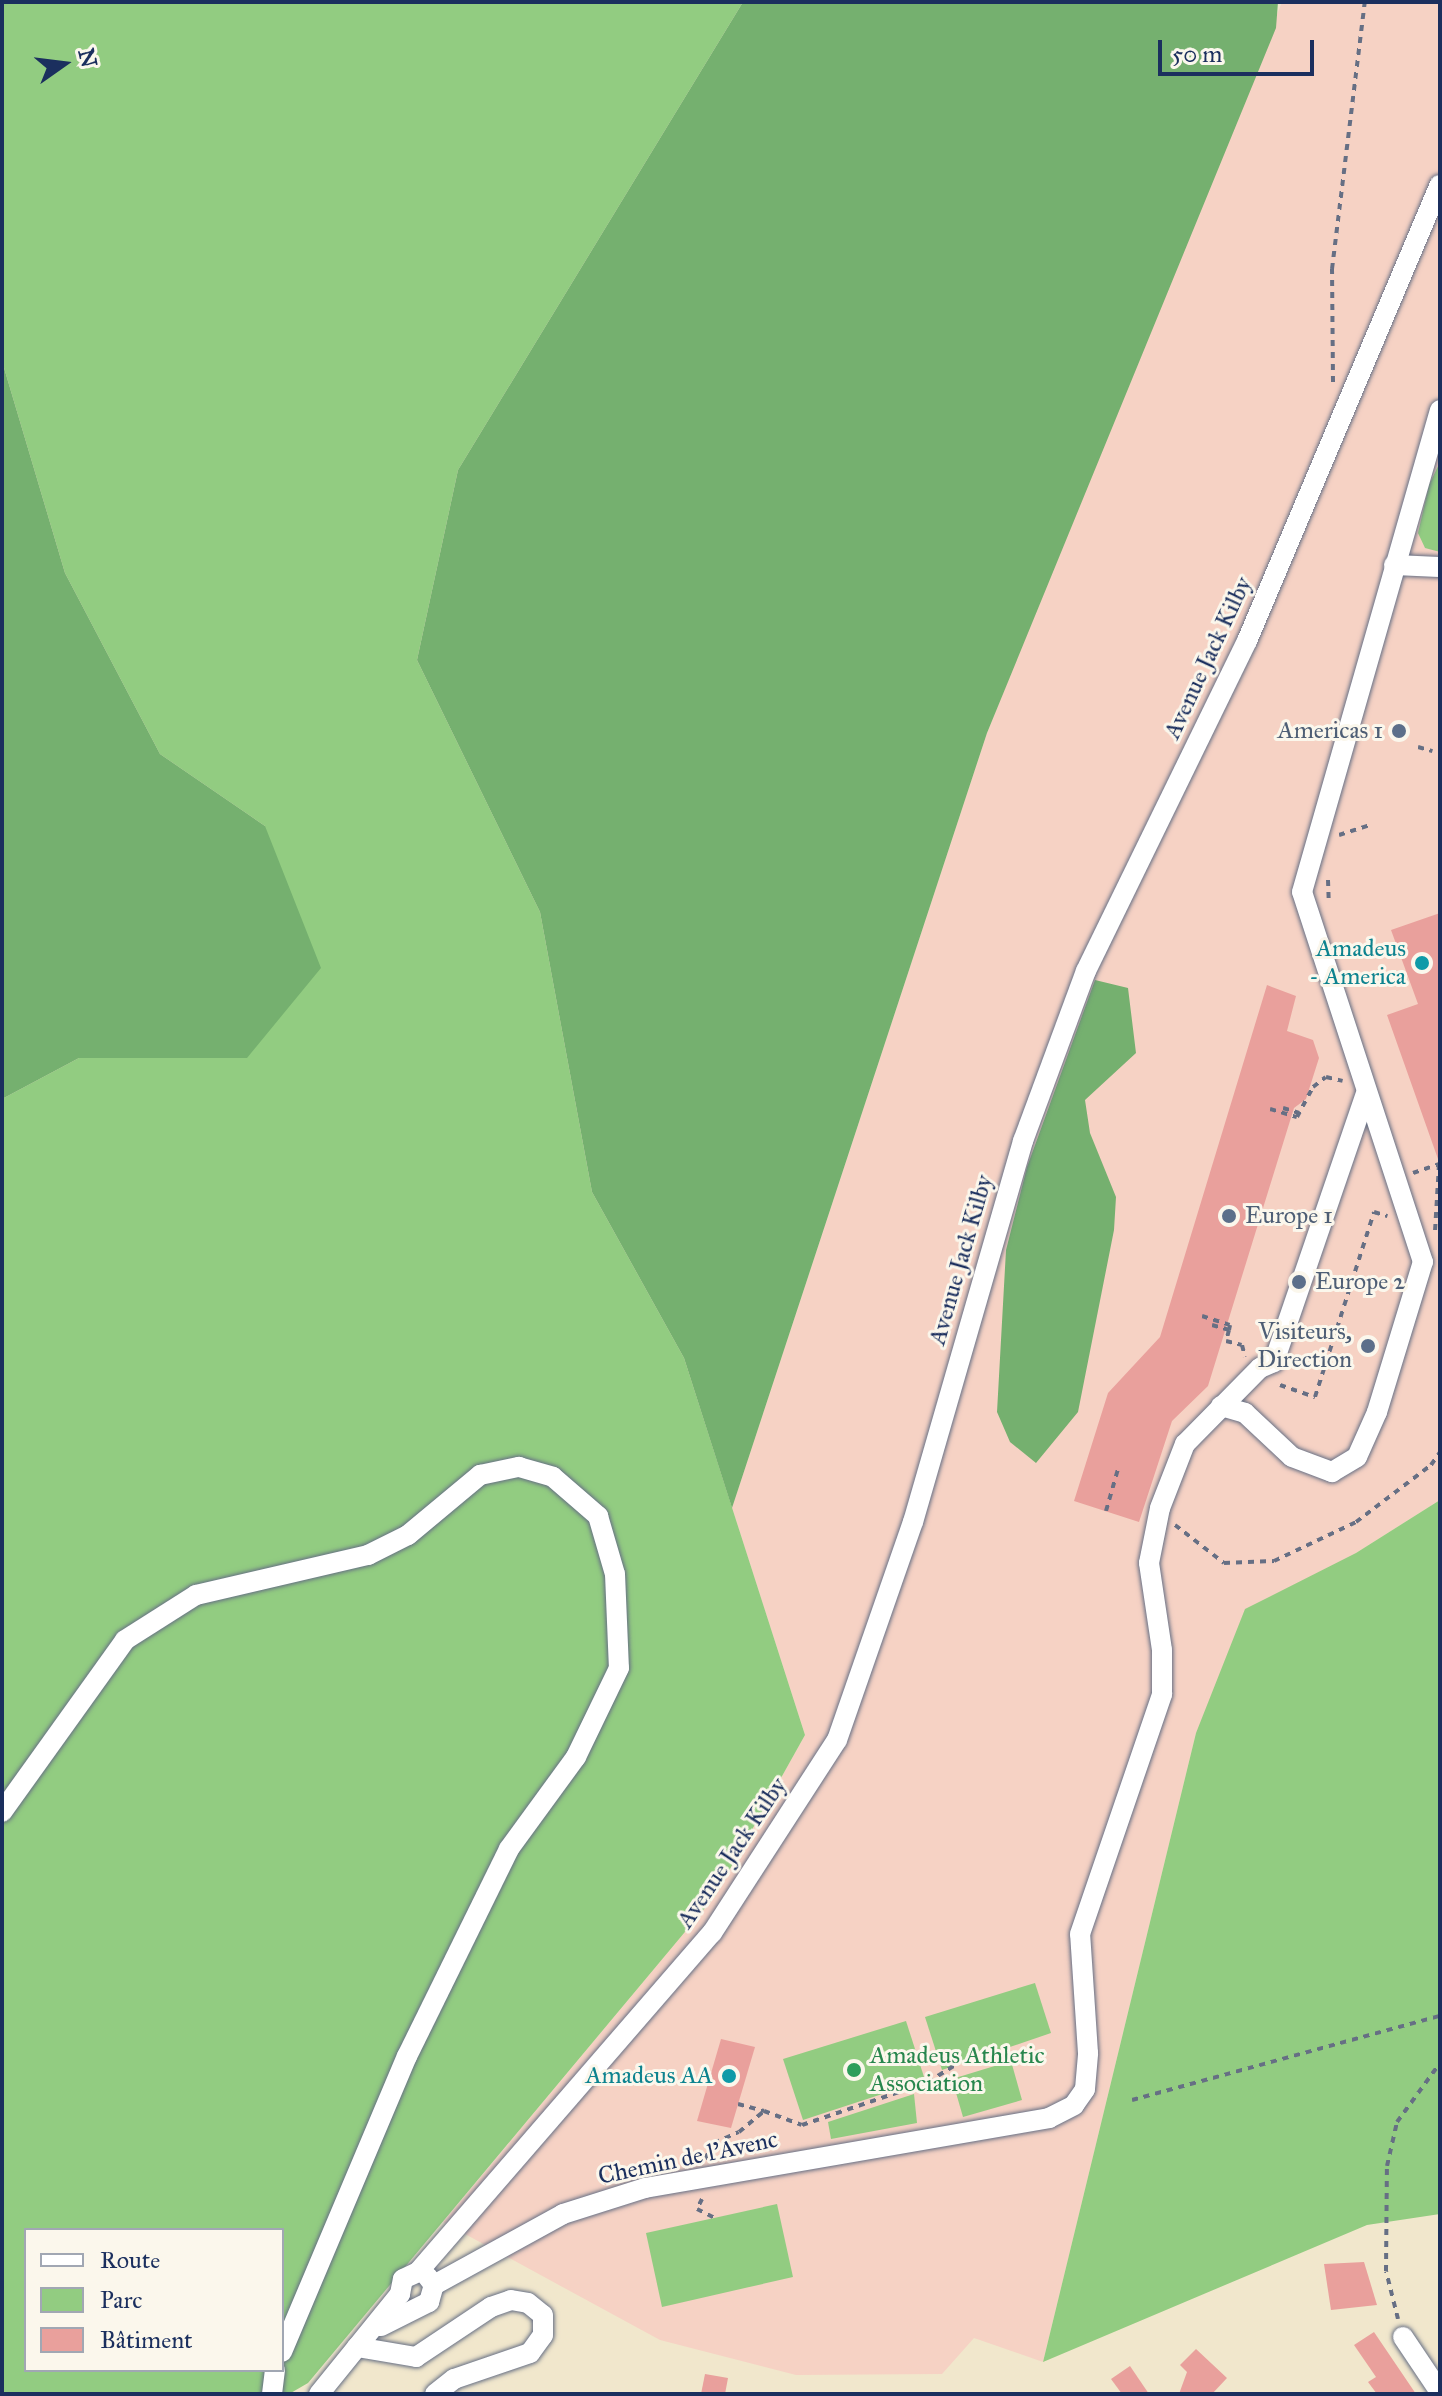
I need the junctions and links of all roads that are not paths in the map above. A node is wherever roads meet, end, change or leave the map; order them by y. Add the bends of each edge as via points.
1 (1440, 185) edge
2 (1440, 410) edge
3 (1394, 565) junction
4 (1440, 567) edge
5 (1366, 1094) junction
6 (1221, 1406) junction
7 (2, 1812) edge
8 (426, 2279) junction
9 (407, 2300) junction
10 (1403, 2337) road end
11 (364, 2340) junction
12 (284, 2347) edge
13 (275, 2372) edge
14 (1440, 2392) edge
15 (272, 2394) edge
16 (319, 2394) edge
17 (435, 2394) edge

1 - 8 street, Avenue Jack Kilby via 1247,641 1086,971 1023,1141 913,1522 837,1740 712,1933
2 - 3 street
3 - 4 street
3 - 5 street via 1302,892
5 - 6 street via 1274,1362 1260,1368
5 - 6 street via 1423,1262 1377,1412 1357,1457 1332,1472 1292,1457 1245,1413
6 - 8 street, Chemin de l'Avenc via 1185,1444 1160,1508 1149,1563 1162,1650 1162,1694 1080,1934 1088,2045 1085,2089 1074,2105 1049,2118 645,2188 563,2214
7 - 12 street via 125,1640 196,1595 368,1555 408,1535 480,1475 519,1467 553,1477 598,1516 615,1574 619,1668 576,1757 509,1849 407,2056
8 - 9 street, Avenue Jack Kilby via 403,2279
8 - 9 street, Avenue Jack Kilby via 429,2302
9 - 11 street, Avenue Jack Kilby
10 - 14 street
11 - 16 street, Avenue Jack Kilby
11 - 17 street via 416,2357 511,2300 528,2303 543,2315 543,2335 530,2353 454,2379
13 - 15 street

